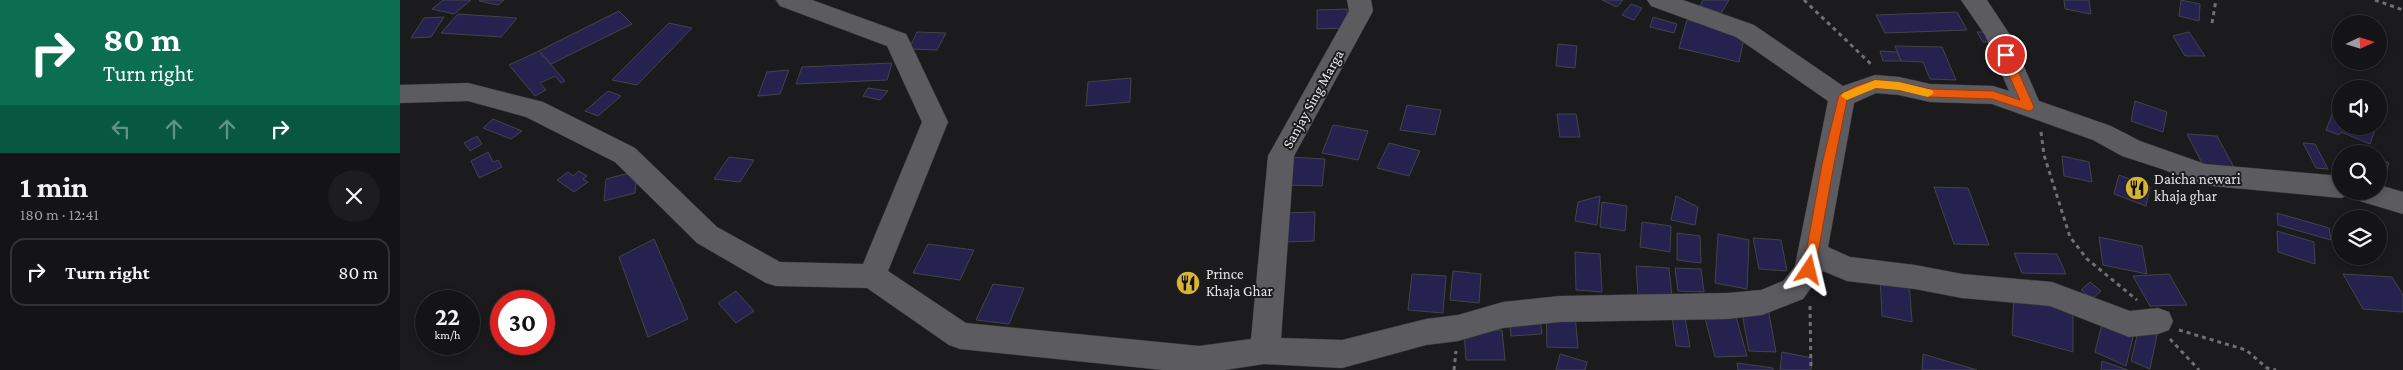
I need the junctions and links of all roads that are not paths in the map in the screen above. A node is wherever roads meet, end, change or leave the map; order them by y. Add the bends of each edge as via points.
1 (788, 0) edge
2 (1359, 0) edge
3 (1659, 0) edge
4 (1974, 0) edge
5 (400, 94) edge
6 (1842, 98) junction
7 (2029, 107) junction
8 (2332, 186) edge
9 (2387, 198) edge
10 (2403, 203) edge
11 (1811, 262) junction
12 (872, 276) junction
13 (2158, 321) road end
14 (1265, 352) junction
15 (1200, 365) edge

1 - 12 street via 897,40 935,122
2 - 14 street, Sanjay Sing Marga via 1361,11 1281,156
3 - 6 street via 1745,30
4 - 7 street via 1993,28
5 - 12 street via 468,92 534,109 625,155 707,235 776,274
6 - 7 street via 1875,84 1930,93 1993,95
6 - 11 street
7 - 8 street via 2202,174
9 - 10 street
11 - 13 street via 1962,286 2052,294 2130,324
11 - 14 street via 1793,290 1762,302 1503,314 1458,328 1426,332 1342,354
12 - 15 street via 960,336
14 - 15 street

